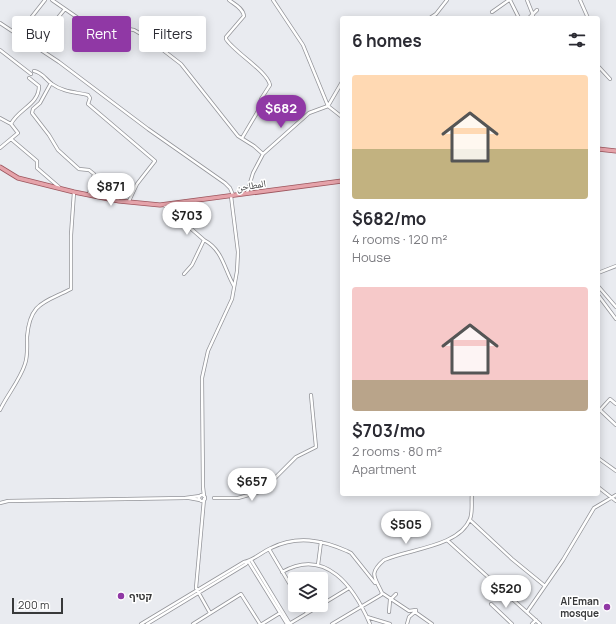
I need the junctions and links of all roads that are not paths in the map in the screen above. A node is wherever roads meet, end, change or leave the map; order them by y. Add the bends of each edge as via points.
1 (45, 0) edge
2 (52, 0) edge
3 (229, 0) edge
4 (273, 0) edge
5 (447, 0) edge
6 (509, 0) edge
7 (527, 0) edge
8 (580, 0) edge
9 (65, 9) junction
10 (536, 10) dead end
11 (492, 12) dead end
12 (32, 16) edge
13 (59, 16) edge
14 (433, 16) edge
15 (518, 16) edge
16 (533, 16) joint
17 (587, 16) edge
18 (0, 23) edge
19 (12, 31) edge
20 (0, 50) edge
21 (42, 52) edge
22 (600, 68) edge
23 (34, 71) dead end
24 (31, 74) dead end
25 (29, 78) dead end
26 (610, 79) dead end
27 (51, 83) junction
28 (340, 85) edge
29 (328, 106) junction
30 (340, 115) edge
31 (0, 118) edge
32 (11, 124) junction
33 (242, 138) junction
34 (11, 139) junction
35 (0, 148) edge
36 (600, 149) edge
37 (616, 151) edge
38 (263, 154) junction
39 (0, 167) edge
40 (340, 181) edge
41 (59, 188) junction
42 (74, 192) junction
43 (247, 193) junction
44 (89, 194) junction
45 (232, 196) junction
46 (128, 201) junction
47 (164, 204) junction
48 (204, 240) junction
49 (616, 266) edge
50 (600, 272) edge
51 (184, 274) dead end
52 (235, 287) junction
53 (600, 288) edge
54 (600, 299) edge
55 (616, 307) edge
56 (616, 319) edge
57 (311, 395) dead end
58 (616, 404) edge
59 (600, 408) edge
60 (0, 410) edge
61 (600, 410) edge
62 (616, 425) edge
63 (600, 459) edge
64 (616, 471) edge
65 (203, 487) junction
66 (600, 489) edge
67 (200, 495) junction
68 (616, 495) edge
69 (472, 496) edge
70 (185, 498) junction
71 (214, 498) dead end
72 (612, 498) junction
73 (203, 500) junction
74 (616, 501) edge
75 (0, 502) edge
76 (470, 520) junction
77 (447, 540) junction
78 (321, 542) junction
79 (268, 549) junction
80 (250, 560) junction
81 (318, 565) junction
82 (282, 572) junction
83 (288, 582) edge
84 (376, 583) junction
85 (545, 586) junction
86 (349, 588) junction
87 (198, 592) junction
88 (382, 593) junction
89 (396, 594) dead end
90 (391, 598) junction
91 (328, 601) edge
92 (491, 604) dead end
93 (361, 607) junction
94 (389, 612) dead end
95 (415, 612) junction
96 (527, 612) junction
97 (210, 613) junction
98 (280, 613) junction
99 (307, 613) edge
100 (367, 617) junction
101 (536, 620) junction
102 (141, 624) edge
103 (148, 624) edge
104 (193, 624) edge
105 (261, 624) edge
106 (289, 624) edge
107 (333, 624) edge
108 (370, 624) edge
109 (390, 624) edge
110 (407, 624) edge
111 (432, 624) edge
112 (512, 624) edge
113 (532, 624) edge
114 (540, 624) edge

1 - 12 street
2 - 9 street
3 - 33 street via 244,12 244,16 226,38 270,85
4 - 29 street via 303,45
5 - 14 street
6 - 11 street
6 - 15 street
7 - 16 street
8 - 17 street
9 - 13 street
9 - 33 street via 78,18 134,30 146,37 181,64
10 - 16 street
18 - 19 street
20 - 24 street
21 - 45 street via 225,183 230,188
22 - 26 street
23 - 27 street
25 - 32 street via 39,86 36,98
27 - 44 street via 32,113 50,134 58,150 79,169 89,170 94,174
27 - 46 street via 63,90 88,96 88,104 155,161 137,184
28 - 29 street
29 - 30 street
29 - 38 street via 310,113
31 - 32 street
32 - 34 street via 18,133
33 - 38 street
34 - 35 street
34 - 41 street via 37,161 37,168
36 - 37 main road
38 - 43 street via 253,172
39 - 41 main road, المطاحن via 18,178
40 - 43 main road, المطاحن
41 - 42 main road, المطاحن
42 - 44 main road, المطاحن
42 - 60 street via 71,289 44,301 32,315 28,326 25,364
43 - 45 main road, المطاحن
44 - 46 main road, المطاحن
45 - 47 main road, المطاحن
45 - 52 street via 238,252
46 - 47 main road, المطاحن
47 - 48 street
48 - 51 street via 192,265
48 - 52 street via 219,252
49 - 50 street
52 - 65 street via 228,309 208,351 202,378
53 - 55 street
54 - 56 street
57 - 71 street via 316,447 296,457 259,492 238,498
58 - 59 street via 610,400
61 - 62 street
63 - 64 street
65 - 67 street
65 - 73 street
66 - 72 street
67 - 70 street
67 - 73 street
67 - 73 street
68 - 72 street
69 - 76 street
70 - 73 street
70 - 75 street
72 - 74 street
72 - 85 street via 594,508
73 - 87 street via 196,577
76 - 77 street
76 - 85 street via 512,560
77 - 84 street via 384,560 375,570
77 - 96 street
78 - 79 street via 288,542
78 - 81 street
78 - 84 street via 350,553
79 - 80 street
79 - 82 street
80 - 87 street
80 - 98 street
80 - 106 street
81 - 82 street via 302,563
81 - 86 street via 337,574
82 - 83 street
84 - 88 street
85 - 96 street
86 - 91 street
86 - 93 street
87 - 97 street
87 - 102 street
87 - 103 street
88 - 90 street
88 - 93 street
89 - 90 street
90 - 94 street
90 - 95 street via 409,611 416,610
92 - 112 street
93 - 100 street
93 - 107 street
95 - 110 street via 409,617
95 - 111 street
96 - 101 street
97 - 104 street
97 - 105 street via 241,594
98 - 105 street
98 - 106 street
99 - 106 street
100 - 108 street
100 - 109 street
101 - 113 street
101 - 114 street

